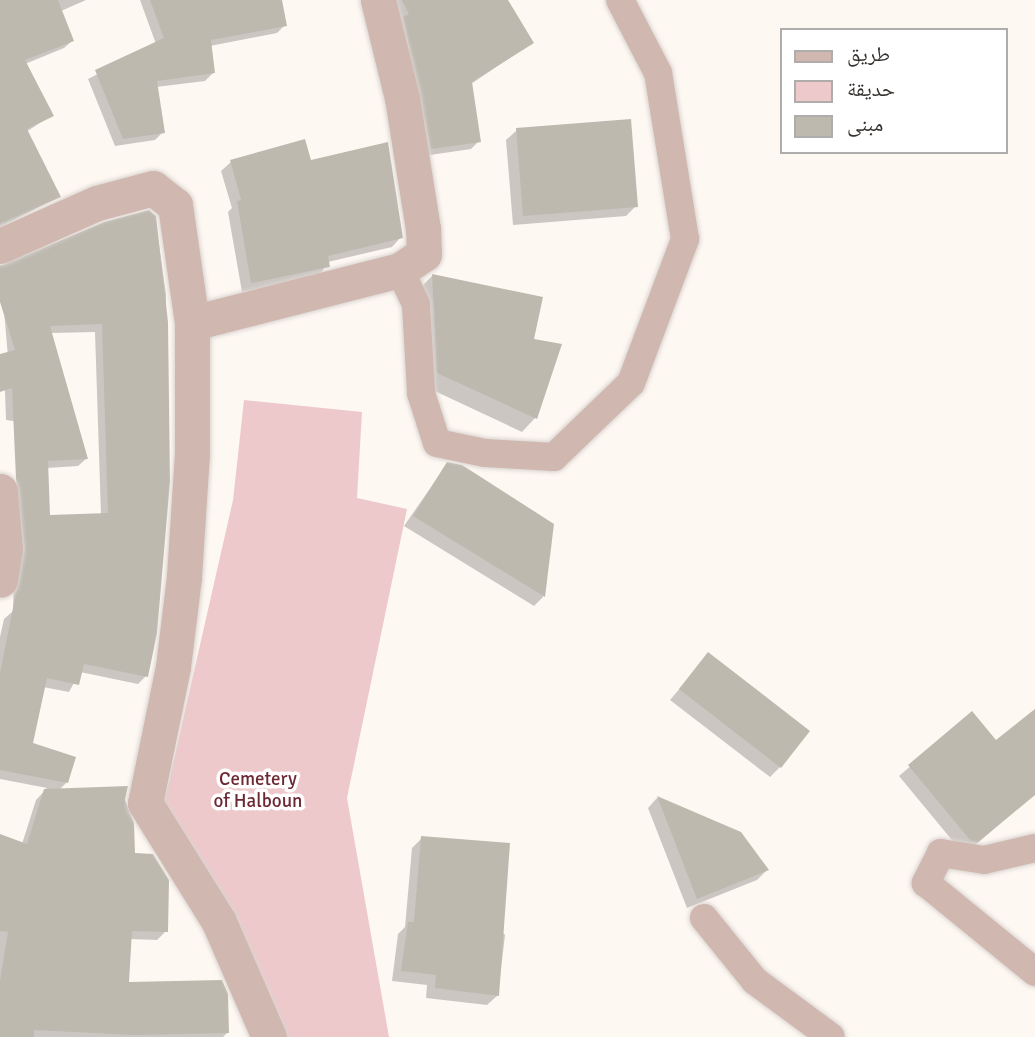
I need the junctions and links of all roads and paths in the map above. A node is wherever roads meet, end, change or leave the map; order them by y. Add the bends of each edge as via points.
1 (378, 0) edge
2 (620, 0) edge
3 (0, 246) edge
4 (400, 270) junction
5 (192, 323) junction
6 (0, 491) edge
7 (0, 580) edge
8 (1035, 848) edge
9 (704, 918) dead end
10 (1035, 972) edge
11 (269, 1037) edge
12 (831, 1037) edge

1 - 4 street via 402,98 424,229 424,254
2 - 4 street via 658,73 685,239 631,383 554,457 485,453 437,443 421,393 416,305
3 - 5 street via 97,203 153,188 175,205
4 - 5 street
5 - 11 street via 192,453 184,577 173,667 145,803 219,922
6 - 7 street via 5,550
8 - 10 street via 984,860 940,853 926,883
9 - 12 street via 755,981

